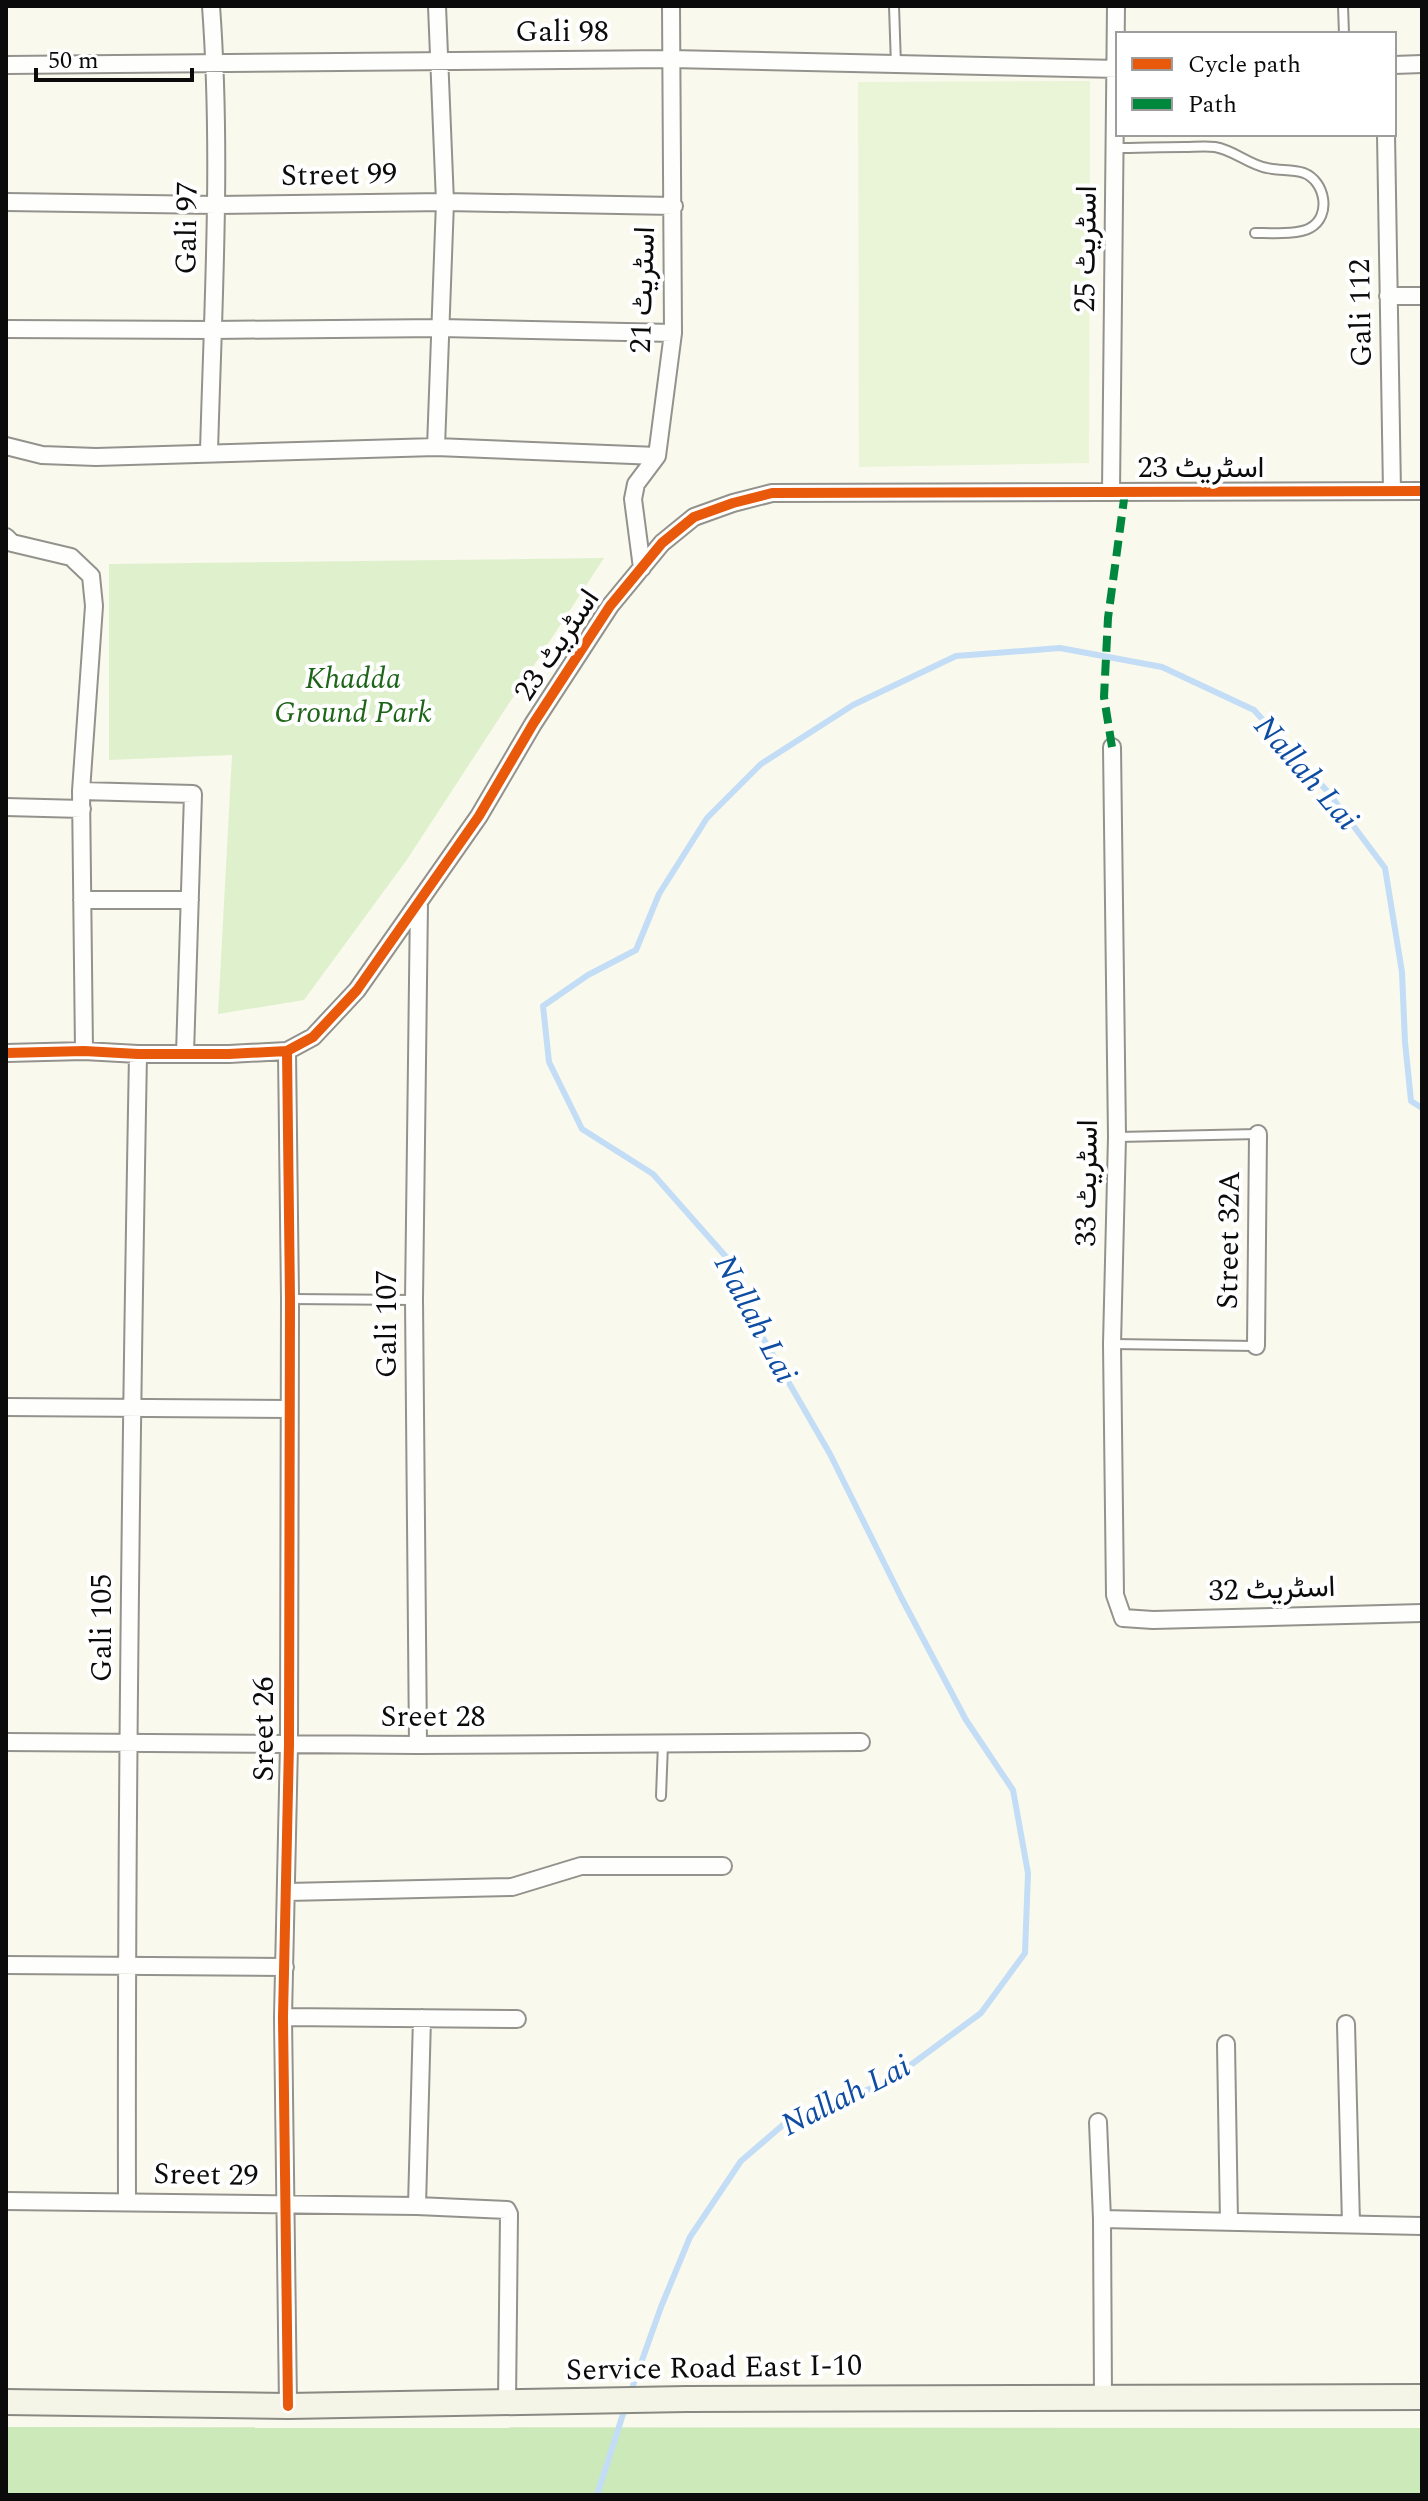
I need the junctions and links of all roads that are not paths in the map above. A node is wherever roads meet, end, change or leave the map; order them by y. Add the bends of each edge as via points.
1 (211, 6) edge
2 (437, 6) edge
3 (671, 6) edge
4 (894, 6) edge
5 (1116, 6) edge
6 (1343, 6) edge
7 (1344, 32) edge
8 (671, 59) junction
9 (440, 61) junction
10 (215, 63) junction
11 (1422, 64) edge
12 (6, 65) edge
13 (896, 65) junction
14 (1396, 65) edge
15 (1116, 69) edge
16 (1386, 136) edge
17 (1115, 148) junction
18 (6, 202) edge
19 (445, 202) junction
20 (217, 205) junction
21 (674, 206) junction
22 (1255, 233) dead end
23 (1388, 296) junction
24 (1422, 296) edge
25 (441, 328) junction
26 (6, 329) edge
27 (212, 330) junction
28 (673, 333) junction
29 (6, 446) edge
30 (436, 447) junction
31 (209, 452) junction
32 (657, 456) junction
33 (1392, 491) junction
34 (1422, 491) edge
35 (1111, 492) junction
36 (6, 537) edge
37 (642, 568) junction
38 (1112, 747) dead end
39 (81, 791) junction
40 (6, 807) edge
41 (82, 809) junction
42 (82, 900) junction
43 (190, 900) junction
44 (419, 902) junction
45 (84, 1051) junction
46 (287, 1051) junction
47 (6, 1053) edge
48 (138, 1054) junction
49 (185, 1054) junction
50 (1258, 1134) joint
51 (1117, 1137) junction
52 (290, 1299) junction
53 (414, 1300) junction
54 (1112, 1344) junction
55 (1256, 1346) joint
56 (6, 1407) edge
57 (132, 1409) junction
58 (289, 1409) junction
59 (1422, 1613) edge
60 (1123, 1618) joint
61 (6, 1742) edge
62 (861, 1742) dead end
63 (129, 1744) junction
64 (289, 1744) junction
65 (663, 1744) junction
66 (418, 1745) junction
67 (661, 1796) dead end
68 (723, 1866) dead end
69 (287, 1892) junction
70 (6, 1965) edge
71 (127, 1965) junction
72 (285, 1967) junction
73 (283, 2017) junction
74 (422, 2018) junction
75 (517, 2019) dead end
76 (1346, 2024) dead end
77 (1226, 2044) dead end
78 (1098, 2122) dead end
79 (6, 2201) edge
80 (127, 2202) junction
81 (286, 2204) junction
82 (417, 2206) junction
83 (1102, 2219) junction
84 (1229, 2222) junction
85 (1351, 2224) junction
86 (1422, 2226) edge
87 (1422, 2397) edge
88 (1103, 2398) junction
89 (6, 2402) edge
90 (507, 2403) junction
91 (288, 2406) junction

1 - 10 street, Gali 97
2 - 9 street
3 - 8 street, اسٹریٹ 21
4 - 13 lane
5 - 15 street, اسٹریٹ 25
6 - 7 lane
8 - 9 street, Gali 98
8 - 13 street, Gali 98
8 - 21 street, اسٹریٹ 21
9 - 10 street, Gali 98
9 - 19 street
10 - 12 street, Gali 98
10 - 20 street, Gali 97
11 - 14 street
13 - 15 street, Gali 98
15 - 17 street, اسٹریٹ 25
16 - 23 street, Gali 112
17 - 22 lane via 1215,147 1264,168 1301,172 1319,185 1322,212 1310,229
17 - 35 street, اسٹریٹ 25
18 - 20 street, Street 99
19 - 20 street, Street 99
19 - 21 street, Street 99
19 - 25 street
20 - 27 street, Gali 97
21 - 28 street, اسٹریٹ 21
23 - 24 street
23 - 33 street, Gali 112
25 - 27 street
25 - 28 street
25 - 30 street
26 - 27 street
27 - 31 street, Gali 97
28 - 32 street, اسٹریٹ 21
29 - 31 street via 42,455 154,457
30 - 31 street
30 - 32 street
32 - 37 street, اسٹریٹ 21 via 636,484 633,499
33 - 34 street, اسٹریٹ 23
33 - 35 street, اسٹریٹ 23
35 - 37 street, اسٹریٹ 23 via 772,493 694,517
36 - 39 street via 71,557 91,576 94,606
37 - 44 street, اسٹریٹ 23 via 610,606
38 - 51 street, اسٹریٹ 33
39 - 41 street
39 - 43 street via 193,794
40 - 41 street
41 - 42 street
42 - 43 street
42 - 45 street
43 - 49 street
44 - 46 street, اسٹریٹ 23 via 357,990 313,1037
44 - 53 street, Gali 107
45 - 47 street
45 - 48 street
46 - 49 street
46 - 52 street, Sreet 26
48 - 49 street
48 - 57 street, Gali 105
50 - 51 lane
50 - 55 street, Street 32A
51 - 54 street, اسٹریٹ 33
52 - 53 lane
52 - 58 street, Sreet 26
53 - 66 street, Gali 107
54 - 55 lane
54 - 60 street, اسٹریٹ 33 via 1115,1595
56 - 57 street
57 - 58 street
57 - 63 street, Gali 105
58 - 64 street, Sreet 26
59 - 60 street, اسٹریٹ 32
61 - 63 street, Sreet 28
62 - 65 street, Sreet 28
63 - 64 street, Sreet 28
63 - 71 street, Gali 105
64 - 66 street, Sreet 28
64 - 69 street, Sreet 26
65 - 66 street, Sreet 28
65 - 67 lane
68 - 69 street via 581,1866 512,1887
69 - 72 street, Sreet 26
70 - 71 street
71 - 72 street
71 - 80 street, Gali 105
72 - 73 street, Sreet 26
73 - 74 street
73 - 81 street, Sreet 26
74 - 75 street
74 - 82 street
76 - 85 street
77 - 84 street
78 - 83 street
79 - 80 street, Sreet 29
80 - 81 street, Sreet 29
81 - 82 street, Sreet 29
81 - 91 street, Sreet 26
82 - 90 street, Sreet 29 via 502,2208 509,2214
83 - 84 street
83 - 88 street
84 - 85 street
85 - 86 street
87 - 88 main road, Service Road East I-10
88 - 90 main road, Service Road East I-10
89 - 91 main road, Service Road East I-10
90 - 91 main road, Service Road East I-10

